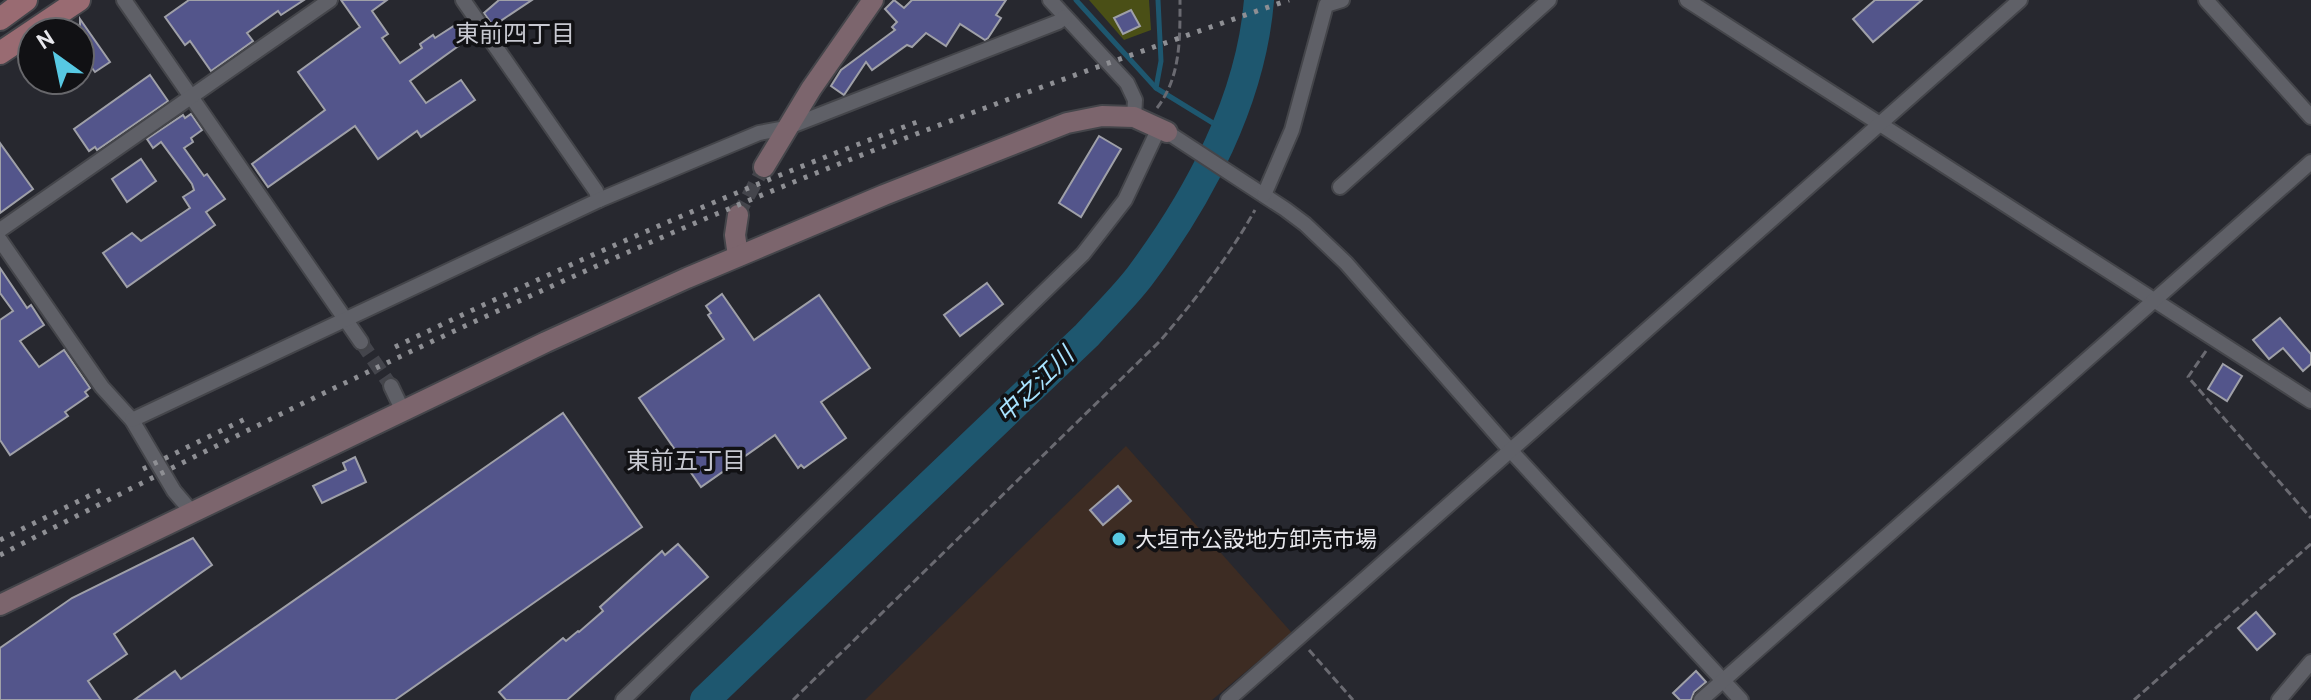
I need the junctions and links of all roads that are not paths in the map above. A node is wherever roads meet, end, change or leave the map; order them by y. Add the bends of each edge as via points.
1 (26, 0) edge
2 (79, 0) edge
3 (124, 0) edge
4 (330, 0) edge
5 (463, 0) edge
6 (873, 0) edge
7 (1050, 0) edge
8 (1342, 0) edge
9 (1549, 0) edge
10 (1687, 0) edge
11 (2020, 0) edge
12 (2206, 0) edge
13 (1065, 17) junction
14 (0, 19) edge
15 (0, 53) edge
16 (190, 96) junction
17 (2311, 117) edge
18 (1879, 123) junction
19 (1150, 125) junction
20 (786, 128) junction
21 (2311, 162) edge
22 (764, 167) tunnel mouth
23 (1340, 187) dead end
24 (1264, 195) junction
25 (599, 200) junction
26 (738, 215) tunnel mouth
27 (0, 230) edge
28 (0, 240) edge
29 (738, 256) junction
30 (2153, 298) junction
31 (348, 320) junction
32 (361, 342) tunnel mouth
33 (391, 386) tunnel mouth
34 (2311, 401) edge
35 (402, 409) junction
36 (132, 420) junction
37 (1511, 451) junction
38 (191, 511) junction
39 (0, 605) edge
40 (2311, 662) edge
41 (1723, 681) junction
42 (623, 700) edge
43 (1228, 700) edge
44 (1701, 700) edge
45 (1741, 700) edge
46 (2279, 700) edge

1 - 14 main road
2 - 15 main road
3 - 16 street
4 - 16 street
5 - 25 street
6 - 20 street
7 - 13 street
8 - 24 street via 1326,5 1292,130
9 - 23 street
10 - 18 street
11 - 18 street
12 - 17 street
13 - 19 street via 1127,83
13 - 20 street
16 - 27 street
16 - 31 street
18 - 30 street
18 - 37 street
19 - 24 street
19 - 29 street via 1102,116 1067,123
19 - 42 street via 1125,200 1083,254
20 - 22 street
20 - 25 street via 759,133
21 - 30 street
24 - 37 street via 1346,263
25 - 31 street
26 - 29 street
28 - 36 street via 102,387
29 - 35 street
30 - 34 street
30 - 41 street
31 - 32 street
31 - 36 street
33 - 35 street
35 - 38 street
36 - 38 street
37 - 41 street
37 - 43 street
38 - 39 street
40 - 46 street
41 - 44 street
41 - 45 street

